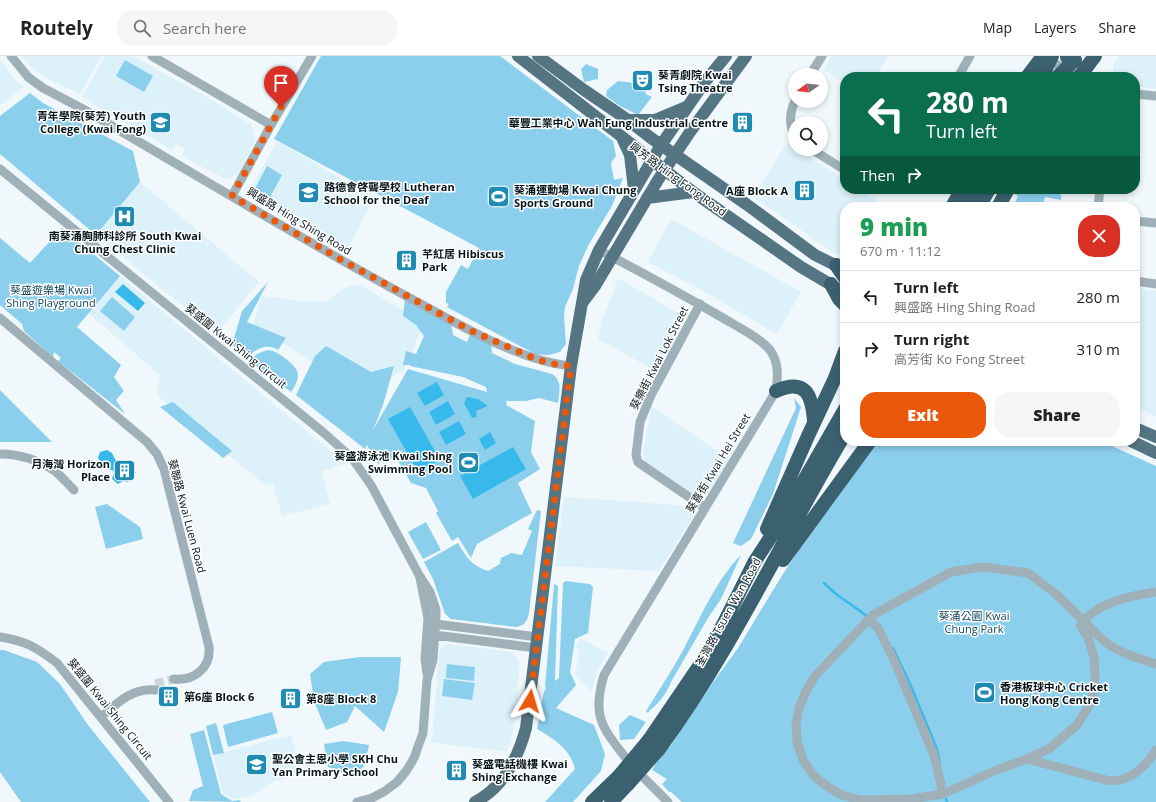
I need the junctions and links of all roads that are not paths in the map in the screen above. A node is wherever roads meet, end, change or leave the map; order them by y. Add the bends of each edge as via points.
1 (11, 56) edge
2 (152, 56) edge
3 (312, 56) edge
4 (518, 56) edge
5 (538, 56) edge
6 (726, 56) edge
7 (746, 56) edge
8 (822, 56) edge
9 (970, 56) edge
10 (1043, 56) edge
11 (1052, 56) edge
12 (1095, 56) edge
13 (1073, 57) edge
14 (814, 68) edge
15 (961, 72) edge
16 (1031, 72) edge
17 (1044, 72) edge
18 (1061, 72) edge
19 (1068, 72) edge
20 (1070, 72) edge
21 (1083, 72) edge
22 (1140, 94) edge
23 (1156, 96) edge
24 (687, 107) junction
25 (628, 120) junction
26 (271, 125) junction
27 (622, 138) junction
28 (661, 145) junction
29 (676, 154) junction
30 (822, 156) edge
31 (652, 160) junction
32 (840, 167) edge
33 (0, 169) edge
34 (665, 170) junction
35 (634, 189) junction
36 (693, 192) junction
37 (232, 196) junction
38 (647, 198) junction
39 (1140, 221) edge
40 (1156, 223) edge
41 (599, 250) junction
42 (612, 256) junction
43 (840, 266) edge
44 (1140, 282) edge
45 (831, 284) junction
46 (1156, 284) edge
47 (840, 290) edge
48 (840, 300) edge
49 (583, 302) junction
50 (700, 304) junction
51 (0, 318) edge
52 (840, 364) edge
53 (571, 366) junction
54 (840, 372) edge
55 (835, 378) junction
56 (776, 391) junction
57 (840, 418) edge
58 (814, 422) junction
59 (1140, 430) edge
60 (1156, 437) edge
61 (840, 443) edge
62 (1140, 445) edge
63 (866, 446) edge
64 (1156, 453) edge
65 (0, 454) edge
66 (74, 490) dead end
67 (705, 508) junction
68 (755, 561) junction
69 (765, 579) junction
70 (1156, 592) edge
71 (869, 619) junction
72 (1084, 620) junction
73 (432, 624) junction
74 (431, 635) junction
75 (0, 637) edge
76 (537, 642) junction
77 (1156, 664) edge
78 (177, 682) tunnel mouth
79 (153, 688) tunnel mouth
80 (101, 717) junction
81 (654, 744) junction
82 (1156, 750) edge
83 (625, 758) dead end
84 (1028, 759) junction
85 (644, 778) dead end
86 (624, 780) junction
87 (943, 794) junction
88 (169, 802) edge
89 (357, 802) edge
90 (475, 802) edge
91 (592, 802) edge
92 (611, 802) edge
93 (668, 802) edge

1 - 37 street, 興盛路 Hing Shing Road via 28,77 43,88
2 - 26 street
3 - 26 street
4 - 27 main road, 興芳路 Hing Fong Road
5 - 25 main road, 興芳路 Hing Fong Road
6 - 24 main road
7 - 29 main road
8 - 14 street
9 - 15 street
10 - 16 highway
10 - 20 street
11 - 17 highway, bridge
12 - 21 highway, bridge
13 - 18 highway, bridge
13 - 19 highway
22 - 23 street
24 - 25 main road via 655,120
24 - 28 main road
25 - 28 main road, 興芳路 Hing Fong Road
26 - 37 street
27 - 31 main road, 興芳路 Hing Fong Road
27 - 35 main road via 630,155
28 - 29 main road, 興芳路 Hing Fong Road
28 - 31 main road
29 - 34 main road
29 - 43 main road, 興芳路 Hing Fong Road via 815,255
30 - 32 street
31 - 34 main road, 興芳路 Hing Fong Road
31 - 35 main road
33 - 73 street, 葵盛圍 Kwai Shing Circuit via 352,458 371,485 430,592 436,610
34 - 36 main road, 興芳路 Hing Fong Road
34 - 38 main road
35 - 41 main road
36 - 38 main road
36 - 45 main road, 興芳路 Hing Fong Road via 800,267
37 - 53 street, 興盛路 Hing Shing Road via 345,262 472,331 538,360
38 - 42 main road
39 - 40 street
41 - 42 street, 葵喜街 Kwai Hei Street
41 - 49 main road via 586,280
42 - 49 main road
42 - 50 street, 葵喜街 Kwai Hei Street
44 - 46 street
45 - 47 main road, 興芳路 Hing Fong Road
45 - 48 highway
49 - 53 main road
50 - 56 street, 葵喜街 Kwai Hei Street via 760,340 769,350 777,371
50 - 67 street, 葵樂街 Kwai Lok Street via 651,395 640,422 636,455 638,462
51 - 78 street, 葵聯路 Kwai Luen Road via 147,442 157,454 164,469 210,654 201,672
52 - 55 highway
53 - 76 main road
54 - 55 highway
55 - 58 highway
56 - 58 highway via 798,387 807,393 813,405
56 - 67 street, 葵喜街 Kwai Hei Street
57 - 68 highway, 荃灣路 Tsuen Wan Road via 776,530
58 - 68 highway via 768,525
59 - 60 main road
61 - 69 highway, 荃灣路 Tsuen Wan Road
62 - 64 main road
63 - 69 highway via 799,540 779,566
65 - 66 street via 23,456 46,466
67 - 83 street, 葵喜街 Kwai Hei Street via 604,675 598,698 600,720
68 - 81 highway, 荃灣路 Tsuen Wan Road via 724,623
69 - 81 highway, 荃灣路 Tsuen Wan Road via 693,701
70 - 72 street via 1107,604
71 - 72 street via 951,572 983,567 1028,574 1056,594
71 - 87 street via 885,641 934,755
71 - 87 street via 815,676 806,691 796,724 797,742 803,760 814,776 828,787 842,795 860,800 911,799
72 - 77 street via 1110,645 1128,655
72 - 84 street via 1080,625 1088,638 1094,657 1092,701 1077,725 1050,748
73 - 74 street, 葵盛圍 Kwai Shing Circuit
73 - 76 street
74 - 76 street
74 - 89 street, 葵盛圍 Kwai Shing Circuit via 433,660 427,680 423,733 414,758 397,782 372,798
75 - 80 street, 葵盛圍 Kwai Shing Circuit via 26,643 57,663
76 - 90 main road via 526,728 521,746 508,773 494,789
79 - 80 street via 125,697
80 - 88 street, 葵盛圍 Kwai Shing Circuit
81 - 86 highway, 荃灣路 Tsuen Wan Road, bridge
82 - 84 street via 1141,770 1114,781
84 - 87 street
85 - 93 street
86 - 91 highway, 荃灣路 Tsuen Wan Road
86 - 92 highway, 荃灣路 Tsuen Wan Road

